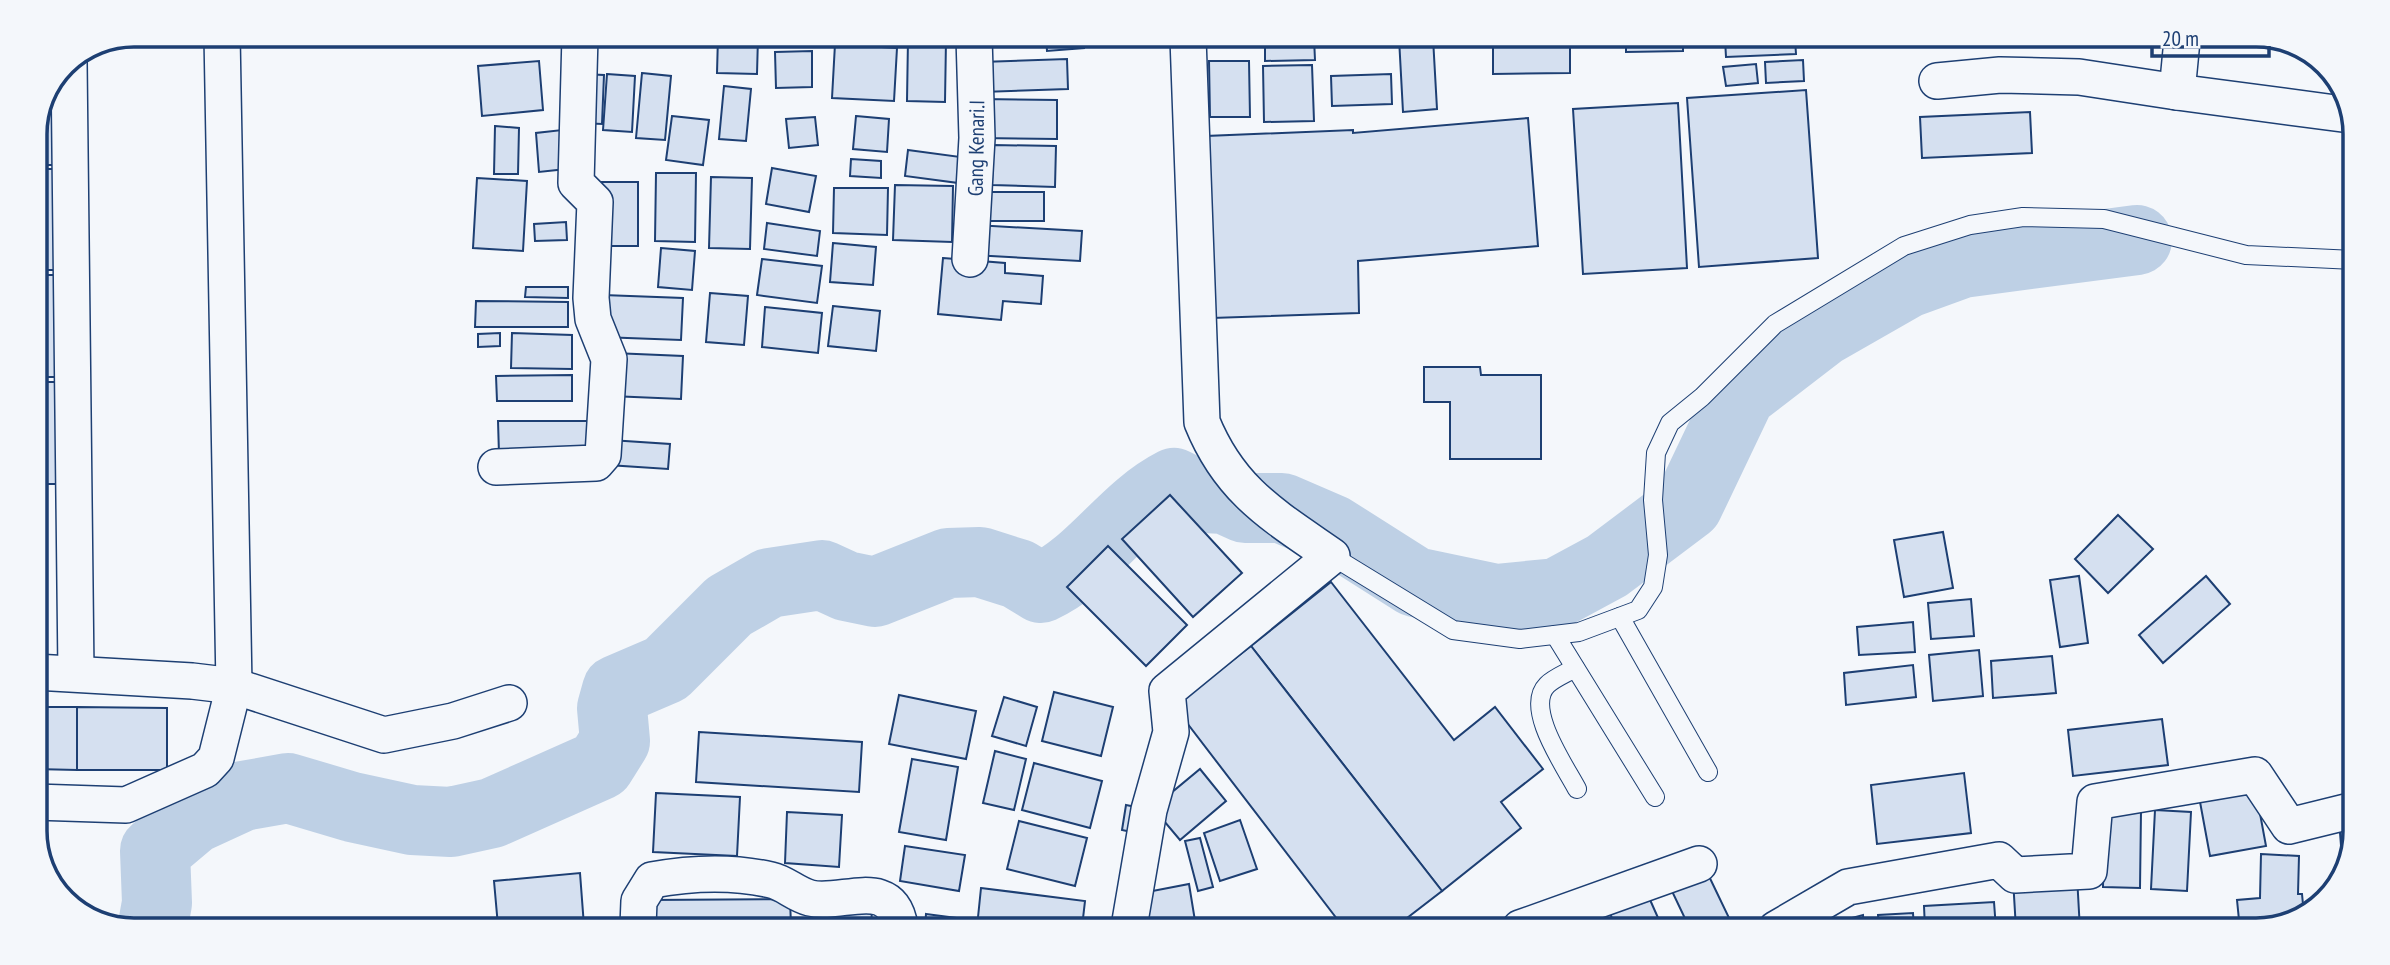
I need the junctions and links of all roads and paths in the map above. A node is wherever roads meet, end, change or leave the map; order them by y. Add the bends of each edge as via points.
1 (222, 47) edge
2 (580, 47) edge
3 (974, 47) edge
4 (1188, 47) edge
5 (2181, 47) edge
6 (69, 78) edge
7 (1937, 81) dead end
8 (2177, 92) junction
9 (2340, 114) edge
10 (970, 259) dead end
11 (2343, 259) edge
12 (496, 467) dead end
13 (1332, 556) junction
14 (1620, 617) junction
15 (1555, 635) junction
16 (1575, 667) junction
17 (47, 672) edge
18 (76, 673) junction
19 (234, 686) junction
20 (509, 703) dead end
21 (1708, 772) dead end
22 (1577, 789) dead end
23 (1655, 797) dead end
24 (47, 802) edge
25 (2343, 813) edge
26 (1699, 864) dead end
27 (638, 918) edge
28 (899, 918) edge
29 (1131, 918) edge
30 (1548, 918) edge
31 (1795, 918) edge

1 - 19 street
2 - 12 street via 576,183 595,202 591,298 593,319 609,359 603,455 596,463
3 - 10 street, Gang Kenari.I via 977,138
4 - 13 street via 1202,422 1216,455 1241,487
5 - 8 street
6 - 18 street
7 - 8 street via 2000,75 2079,77
8 - 9 street
11 - 14 lane via 2246,255 2104,219 2023,217 1970,225 1904,246 1775,324 1670,424 1656,453 1653,500 1658,555 1653,587 1638,610
13 - 15 lane via 1452,630 1520,639
13 - 29 street via 1167,691 1171,732 1149,810
14 - 15 lane via 1579,632
14 - 21 lane
15 - 16 lane
16 - 22 lane via 1546,685 1539,701 1545,726
16 - 23 lane
17 - 18 street
18 - 19 street
19 - 20 street via 384,735 453,721
19 - 24 street via 216,758 205,770 126,805
25 - 31 street via 2288,826 2255,775 2095,802 2090,872 2015,875 1999,860 1848,887
26 - 30 street
27 - 28 street via 639,901 652,880 691,873 770,880 812,899 876,896 890,903

